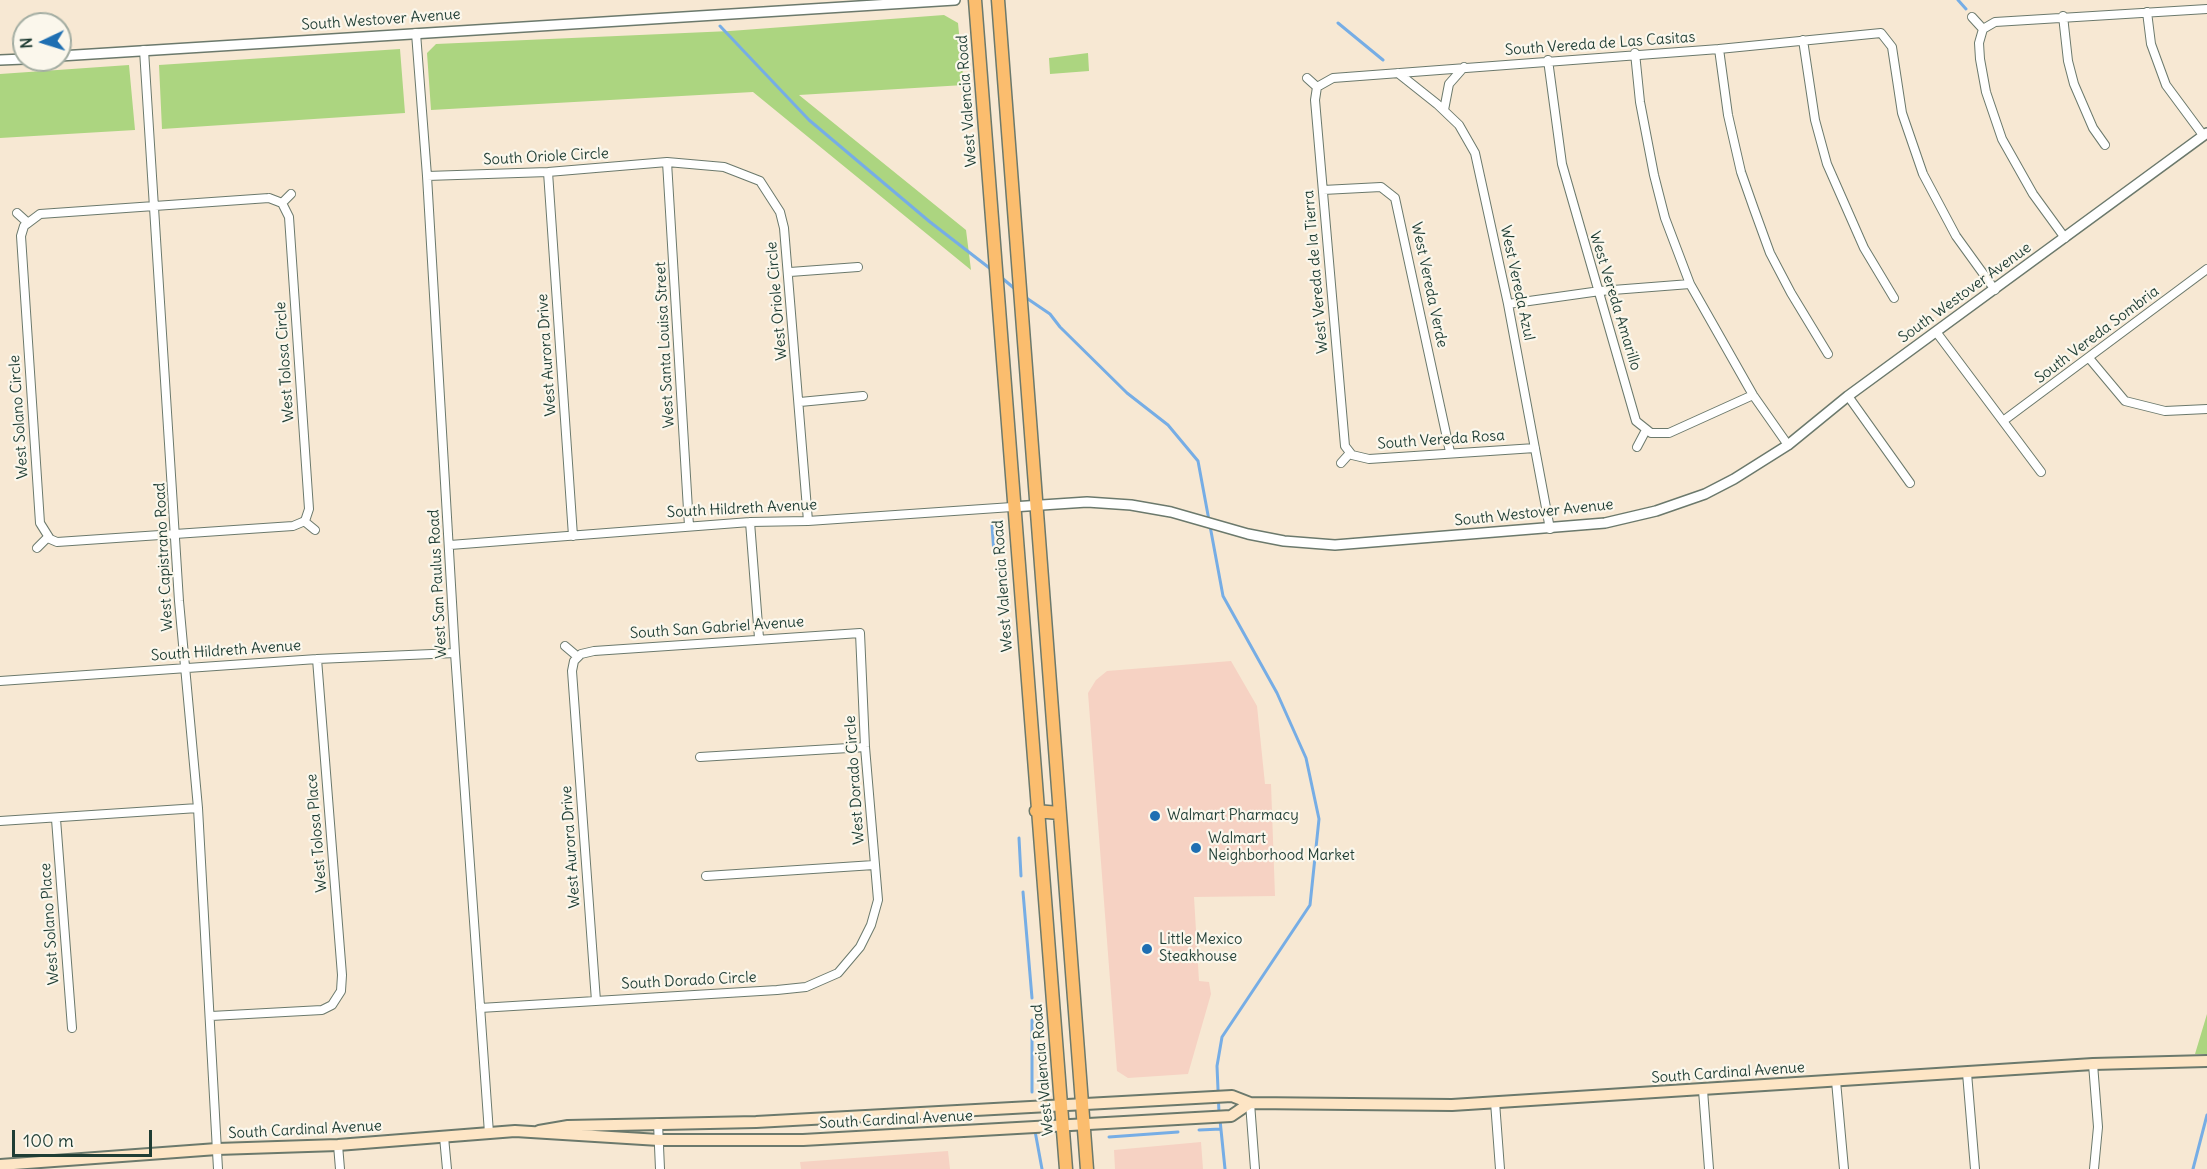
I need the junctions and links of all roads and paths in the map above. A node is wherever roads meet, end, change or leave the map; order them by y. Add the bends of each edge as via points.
1 (956, 0) edge
2 (975, 0) edge
3 (998, 0) edge
4 (2207, 9) edge
5 (2147, 12) junction
6 (2063, 16) junction
7 (1972, 17) dead end
8 (1983, 29) junction
9 (416, 33) junction
10 (1803, 40) junction
11 (1719, 49) junction
12 (144, 50) junction
13 (1635, 53) junction
14 (72, 55) edge
15 (1548, 60) junction
16 (1464, 67) junction
17 (1398, 73) junction
18 (1307, 78) dead end
19 (1317, 87) junction
20 (1444, 110) junction
21 (2205, 134) edge
22 (2105, 145) dead end
23 (667, 162) junction
24 (548, 172) junction
25 (427, 176) junction
26 (1323, 190) junction
27 (291, 194) dead end
28 (282, 203) junction
29 (154, 207) junction
30 (17, 213) dead end
31 (28, 223) junction
32 (2065, 238) junction
33 (858, 267) dead end
34 (2207, 269) edge
35 (790, 272) junction
36 (1690, 284) junction
37 (1995, 290) junction
38 (1600, 291) junction
39 (1894, 298) dead end
40 (1508, 304) junction
41 (1937, 333) junction
42 (1828, 354) dead end
43 (2089, 358) junction
44 (863, 396) dead end
45 (1753, 396) junction
46 (1848, 396) junction
47 (800, 402) junction
48 (2207, 409) edge
49 (2003, 421) junction
50 (1646, 430) junction
51 (1788, 445) junction
52 (1637, 447) dead end
53 (1535, 448) junction
54 (1450, 452) junction
55 (1350, 453) junction
56 (1341, 463) dead end
57 (2041, 472) dead end
58 (1910, 483) dead end
59 (1035, 506) junction
60 (1012, 507) junction
61 (304, 521) junction
62 (808, 521) junction
63 (750, 522) junction
64 (689, 526) junction
65 (1550, 529) junction
66 (315, 530) dead end
67 (177, 534) junction
68 (573, 536) junction
69 (48, 537) junction
70 (450, 545) junction
71 (37, 548) dead end
72 (860, 633) joint
73 (759, 638) junction
74 (565, 646) dead end
75 (455, 653) junction
76 (578, 657) junction
77 (317, 659) junction
78 (185, 670) junction
79 (0, 681) edge
80 (865, 747) junction
81 (700, 757) dead end
82 (198, 808) junction
83 (1036, 811) junction
84 (1059, 813) junction
85 (56, 819) junction
86 (0, 821) edge
87 (874, 864) junction
88 (706, 876) dead end
89 (871, 925) joint
90 (596, 1000) junction
91 (480, 1008) junction
92 (211, 1016) junction
93 (72, 1028) dead end
94 (2207, 1060) edge
95 (2093, 1064) junction
96 (1967, 1073) junction
97 (1836, 1081) junction
98 (1703, 1090) junction
99 (1495, 1102) junction
100 (1083, 1103) junction
101 (1250, 1103) junction
102 (1061, 1104) junction
103 (658, 1124) junction
104 (1084, 1124) junction
105 (1062, 1125) junction
106 (539, 1131) junction
107 (489, 1133) junction
108 (444, 1137) junction
109 (659, 1140) junction
110 (338, 1145) junction
111 (216, 1149) junction
112 (0, 1165) edge
113 (218, 1169) edge
114 (340, 1169) edge
115 (447, 1169) edge
116 (660, 1169) edge
117 (1066, 1169) edge
118 (1088, 1169) edge
119 (1255, 1169) edge
120 (1500, 1169) edge
121 (1709, 1169) edge
122 (1844, 1169) edge
123 (1974, 1169) edge
124 (2094, 1169) edge

1 - 9 street, South Westover Avenue
2 - 60 main road, West Valencia Road
3 - 59 main road
4 - 5 street
5 - 6 street
5 - 21 street via 2151,44 2166,85
6 - 8 street via 1995,22
6 - 22 street via 2074,84
7 - 8 street
8 - 32 street via 1980,58 1986,92 2002,139 2027,185
9 - 12 street, South Westover Avenue
9 - 25 street, West San Paulus Road
10 - 11 street, South Vereda de Las Casitas
10 - 37 street, South Vereda de Las Casitas via 1877,32 1885,36 1892,46 1902,113 1923,174 1956,236
10 - 39 street via 1815,120 1827,164 1864,248
11 - 13 street, South Vereda de Las Casitas
11 - 42 street via 1728,116 1754,209 1775,263
12 - 14 street, South Westover Avenue
12 - 29 street, West Capistrano Road
13 - 15 street, South Vereda de Las Casitas
13 - 36 street via 1654,175 1665,218
15 - 16 street, South Vereda de Las Casitas
15 - 38 street, West Vereda Amarillo via 1562,165
16 - 17 street, South Vereda de Las Casitas
16 - 20 street via 1449,84
17 - 19 street, South Vereda de Las Casitas via 1333,78
17 - 20 street, West Vereda Azul
18 - 19 street
19 - 26 street, West Vereda de la Tierra
20 - 40 street, West Vereda Azul via 1459,125 1475,153
21 - 32 street, South Westover Avenue
23 - 24 street, South Oriole Circle
23 - 35 street, West Oriole Circle via 724,167 760,181 780,212
23 - 64 street, West Santa Louisa Street
24 - 25 street, South Oriole Circle
24 - 68 street, West Aurora Drive
25 - 70 street, West San Paulus Road
26 - 54 street, West Vereda Verde via 1381,187 1395,198
26 - 55 street, West Vereda de la Tierra via 1343,441
27 - 28 street
28 - 29 street via 269,198
28 - 61 street, West Tolosa Circle via 290,217 309,509
29 - 31 street via 40,214
29 - 67 street, West Capistrano Road
30 - 31 street
31 - 69 street, West Solano Circle via 22,232 22,248 40,524
32 - 37 street, South Westover Avenue
33 - 35 street
34 - 43 street, South Vereda Sombria
35 - 47 street, West Oriole Circle
36 - 38 street
36 - 45 street
37 - 41 street, South Westover Avenue
38 - 40 street
38 - 50 street, West Vereda Amarillo via 1633,412
40 - 53 street, West Vereda Azul
41 - 46 street, South Westover Avenue
41 - 49 street
43 - 48 street via 2125,401 2165,411
43 - 49 street, South Vereda Sombria
44 - 47 street
45 - 50 street via 1670,433
45 - 51 street
46 - 51 street, South Westover Avenue
46 - 58 street
47 - 62 street, West Oriole Circle
49 - 57 street
50 - 52 street
51 - 65 street, South Westover Avenue via 1734,479 1656,511 1605,523
53 - 54 street, South Vereda Rosa
53 - 65 street, West Vereda Azul
54 - 55 street, South Vereda Rosa via 1369,459
55 - 56 street
59 - 60 street, South Hildreth Avenue
59 - 65 street, South Westover Avenue via 1088,502 1131,505 1248,534 1335,545
59 - 84 main road
60 - 62 street, South Hildreth Avenue
60 - 83 main road, West Valencia Road
61 - 66 street
61 - 67 street via 296,526
62 - 63 street, South Hildreth Avenue
63 - 64 street, South Hildreth Avenue
63 - 73 street
64 - 68 street, South Hildreth Avenue
67 - 69 street via 57,542
67 - 78 street, West Capistrano Road
68 - 70 street, South Hildreth Avenue
69 - 71 street
70 - 75 street, West San Paulus Road
72 - 73 street, South San Gabriel Avenue
72 - 80 street, West Dorado Circle
73 - 76 street, South San Gabriel Avenue via 594,651
74 - 76 street
75 - 77 street, South Hildreth Avenue
75 - 91 street, West San Paulus Road
76 - 90 street, West Aurora Drive via 572,671
77 - 78 street, South Hildreth Avenue
77 - 92 street, West Tolosa Place via 341,991 335,1002 322,1010
78 - 79 street, South Hildreth Avenue
78 - 82 street, West Capistrano Road
80 - 81 street
80 - 87 street, West Dorado Circle
82 - 85 street
82 - 92 street, West Capistrano Road
83 - 84 main road
83 - 102 main road, West Valencia Road
84 - 100 main road
85 - 86 street
85 - 93 street, West Solano Place
87 - 88 street
87 - 89 street, West Dorado Circle via 878,900
89 - 90 street, South Dorado Circle via 860,947 838,974 806,987
90 - 91 street, South Dorado Circle
91 - 107 street, West San Paulus Road
92 - 111 street, West Capistrano Road
94 - 95 main road, South Cardinal Avenue
95 - 96 main road, South Cardinal Avenue
95 - 124 street via 2098,1127
96 - 97 main road, South Cardinal Avenue
96 - 123 street
97 - 98 main road, South Cardinal Avenue
97 - 122 street
98 - 99 main road, South Cardinal Avenue
98 - 121 street
99 - 101 main road, South Cardinal Avenue via 1414,1106
99 - 120 street
100 - 101 main road, South Cardinal Avenue via 1230,1096
100 - 102 main road, South Cardinal Avenue
100 - 104 main road
101 - 104 main road, South Cardinal Avenue via 1231,1116
101 - 119 street
102 - 103 main road, South Cardinal Avenue via 802,1120
102 - 105 main road, West Valencia Road
103 - 106 main road, South Cardinal Avenue via 568,1126
103 - 109 street
104 - 105 main road, South Cardinal Avenue
104 - 118 main road
105 - 109 main road, South Cardinal Avenue via 803,1140
105 - 117 main road, West Valencia Road
106 - 107 main road, South Cardinal Avenue
106 - 109 main road, South Cardinal Avenue
107 - 108 main road, South Cardinal Avenue
108 - 110 main road, South Cardinal Avenue
108 - 115 street
109 - 116 street
110 - 111 main road, South Cardinal Avenue
110 - 114 street
111 - 112 main road, South Cardinal Avenue
111 - 113 street, West Capistrano Road

